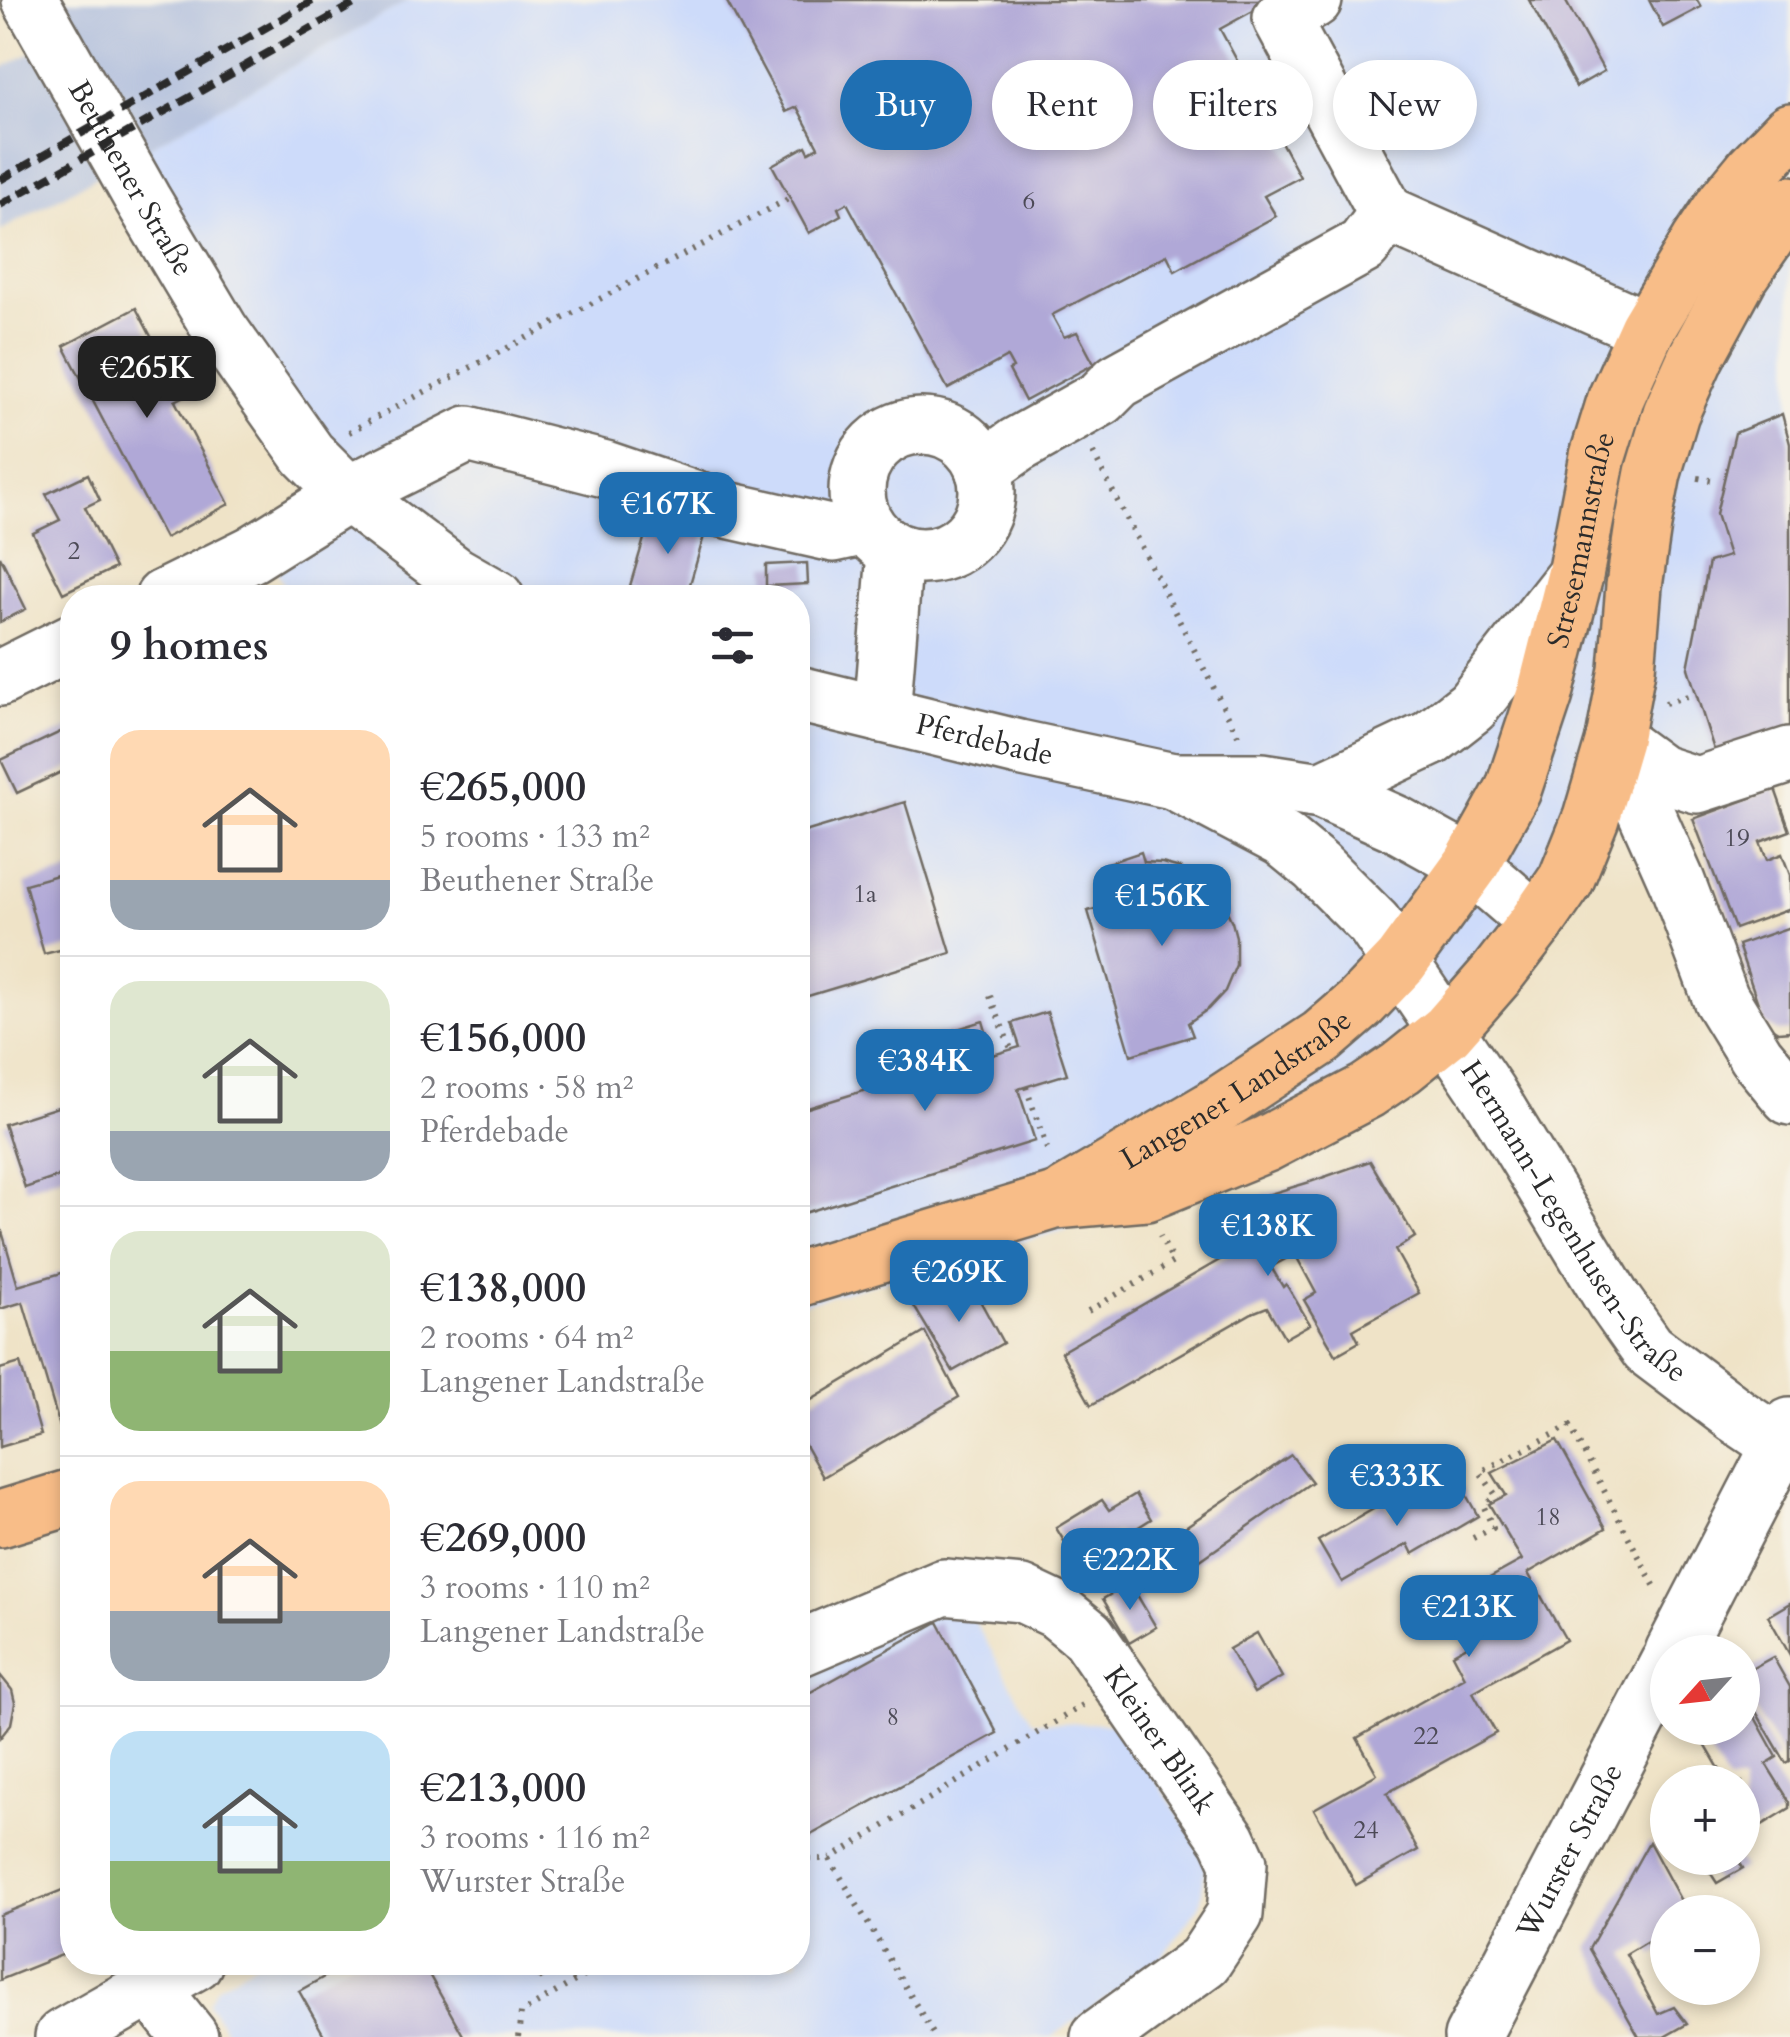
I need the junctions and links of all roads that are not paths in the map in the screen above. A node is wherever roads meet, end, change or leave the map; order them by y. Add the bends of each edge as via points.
1 (30, 0) edge
2 (1314, 0) edge
3 (1790, 131) edge
4 (1790, 204) edge
5 (1387, 214) junction
6 (1648, 330) junction
7 (983, 468) junction
8 (348, 494) junction
9 (881, 540) junction
10 (1574, 575) junction
11 (189, 585) edge
12 (473, 585) edge
13 (60, 648) edge
14 (0, 678) edge
15 (810, 697) edge
16 (882, 714) junction
17 (1614, 740) junction
18 (1790, 755) edge
19 (1174, 782) junction
20 (1321, 790) junction
21 (1471, 865) junction
22 (1538, 922) junction
23 (1401, 961) junction
24 (1448, 1031) junction
25 (1786, 1089) edge
26 (1059, 1199) junction
27 (810, 1275) edge
28 (1785, 1436) edge
29 (60, 1501) edge
30 (0, 1519) edge
31 (1682, 1635) edge
32 (810, 1644) edge
33 (1650, 1697) edge
34 (173, 1975) edge
35 (63, 2037) edge
36 (190, 2037) edge
37 (1099, 2037) edge
38 (1472, 2037) edge

1 - 8 street, Beuthener Straße via 222,332 308,454
2 - 5 street via 1280,18
3 - 6 main road, Stresemannstraße via 1725,203
4 - 17 main road, Stresemannstraße via 1741,274 1670,413 1643,525
5 - 6 street
5 - 7 street via 1363,246 1118,381 1101,398
6 - 10 main road, Stresemannstraße via 1598,456
7 - 9 street via 986,508 968,540 934,557
7 - 9 street via 965,440 933,425 891,432 866,454 856,485
8 - 9 street via 468,434 723,508
8 - 11 street
8 - 12 street
9 - 16 street
10 - 20 street via 1472,706 1430,738
10 - 21 main road, Stresemannstraße via 1520,773
13 - 14 street
15 - 16 street, Pferdebade
16 - 19 street, Pferdebade
17 - 18 street via 1659,773 1698,784
17 - 22 main road, Stresemannstraße via 1566,880
17 - 25 street via 1721,999
19 - 20 street, Pferdebade via 1262,781
19 - 23 street, Pferdebade via 1283,840 1316,866
20 - 21 street, Pferdebade
21 - 22 street, Pferdebade
21 - 23 main road, Stresemannstraße
22 - 24 main road, Stresemannstraße
23 - 24 street, Hermann-Legenhusen-Straße
23 - 26 main road, Langener Landstraße via 1322,1036
24 - 26 main road, Langener Landstraße via 1367,1091 1266,1144 1146,1193
24 - 28 street, Hermann-Legenhusen-Straße via 1648,1349 1737,1416
26 - 27 main road, Langener Landstraße
28 - 31 street, Wurster Straße
29 - 30 main road
32 - 37 street, Kleiner Blink via 944,1587 1022,1594 1088,1636 1238,1863 1235,1914 1204,1962
33 - 38 street, Wurster Straße
34 - 35 street
34 - 36 street

